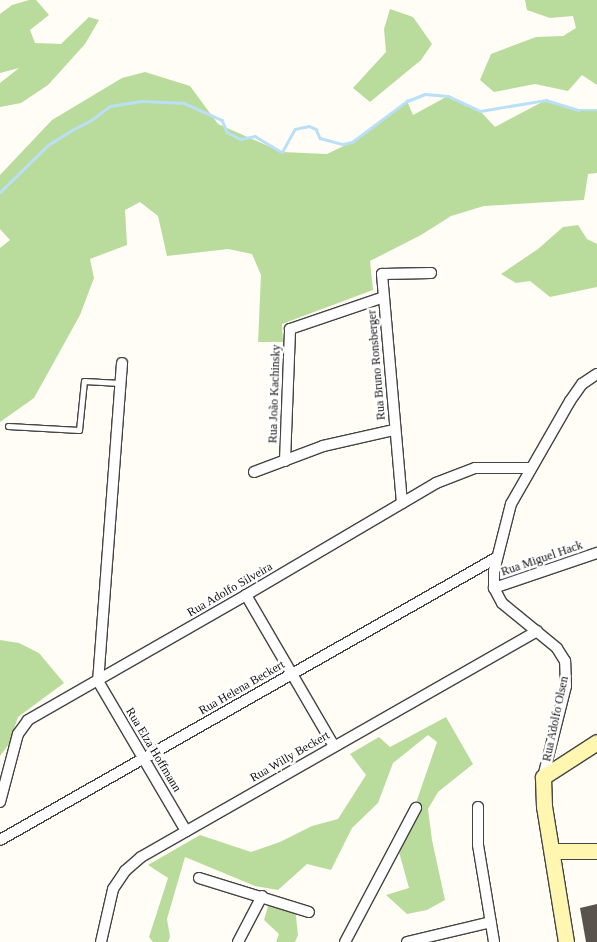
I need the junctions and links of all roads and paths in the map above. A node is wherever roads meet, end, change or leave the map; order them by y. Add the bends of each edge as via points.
1 (432, 272) dead end
2 (384, 297) junction
3 (122, 363) dead end
4 (597, 374) edge
5 (121, 383) junction
6 (8, 426) dead end
7 (394, 430) junction
8 (285, 461) junction
9 (530, 468) junction
10 (254, 472) dead end
11 (402, 503) junction
12 (597, 553) edge
13 (496, 558) junction
14 (494, 588) junction
15 (246, 595) junction
16 (537, 631) junction
17 (292, 674) junction
18 (98, 681) junction
19 (597, 742) edge
20 (334, 746) junction
21 (144, 758) junction
22 (543, 777) junction
23 (0, 802) edge
24 (416, 808) dead end
25 (478, 808) dead end
26 (186, 831) junction
27 (0, 840) edge
28 (552, 851) junction
29 (597, 851) edge
30 (199, 878) dead end
31 (262, 896) junction
32 (308, 912) dead end
33 (491, 922) junction
34 (101, 942) edge
35 (238, 942) edge
36 (345, 942) edge
37 (407, 942) edge
38 (494, 942) edge
39 (566, 942) edge

1 - 2 street, Rua Bruno Ronsberger via 382,274
2 - 7 street, Rua Bruno Ronsberger
2 - 8 street, Rua João Kachinsky via 290,329
3 - 5 street
4 - 9 street via 576,391
5 - 6 lane via 84,381 80,430
5 - 18 street
7 - 8 street via 323,446
7 - 11 street, Rua Bruno Ronsberger
8 - 10 street
9 - 11 street, Rua Adolfo Silveira via 493,467 463,471
9 - 13 street via 506,515
11 - 15 street, Rua Adolfo Silveira
12 - 14 street, Rua Miguel Hack
13 - 14 street
13 - 17 street, Rua Helena Beckert
14 - 16 street, Rua Adolfo Olsen via 502,603
15 - 17 street
15 - 18 street, Rua Adolfo Silveira
16 - 20 street, Rua Willy Beckert
16 - 22 street, Rua Adolfo Olsen via 562,654 566,668 566,686
17 - 20 street
17 - 21 street, Rua Helena Beckert
18 - 21 street, Rua Elza Hoffmann
18 - 23 street, Rua Adolfo Silveira via 24,723 18,734
19 - 22 main road
20 - 26 street, Rua Willy Beckert
21 - 26 street, Rua Elza Hoffmann
21 - 27 street, Rua Helena Beckert
22 - 28 main road, Rua Adolfo Olsen via 543,800
24 - 36 street
25 - 33 street via 477,832
26 - 34 street, Rua Willy Beckert via 141,857 125,871 113,889
28 - 29 main road
28 - 39 main road, Rua Adolfo Olsen
30 - 31 street
31 - 32 street
31 - 35 street
33 - 37 street
33 - 38 street

